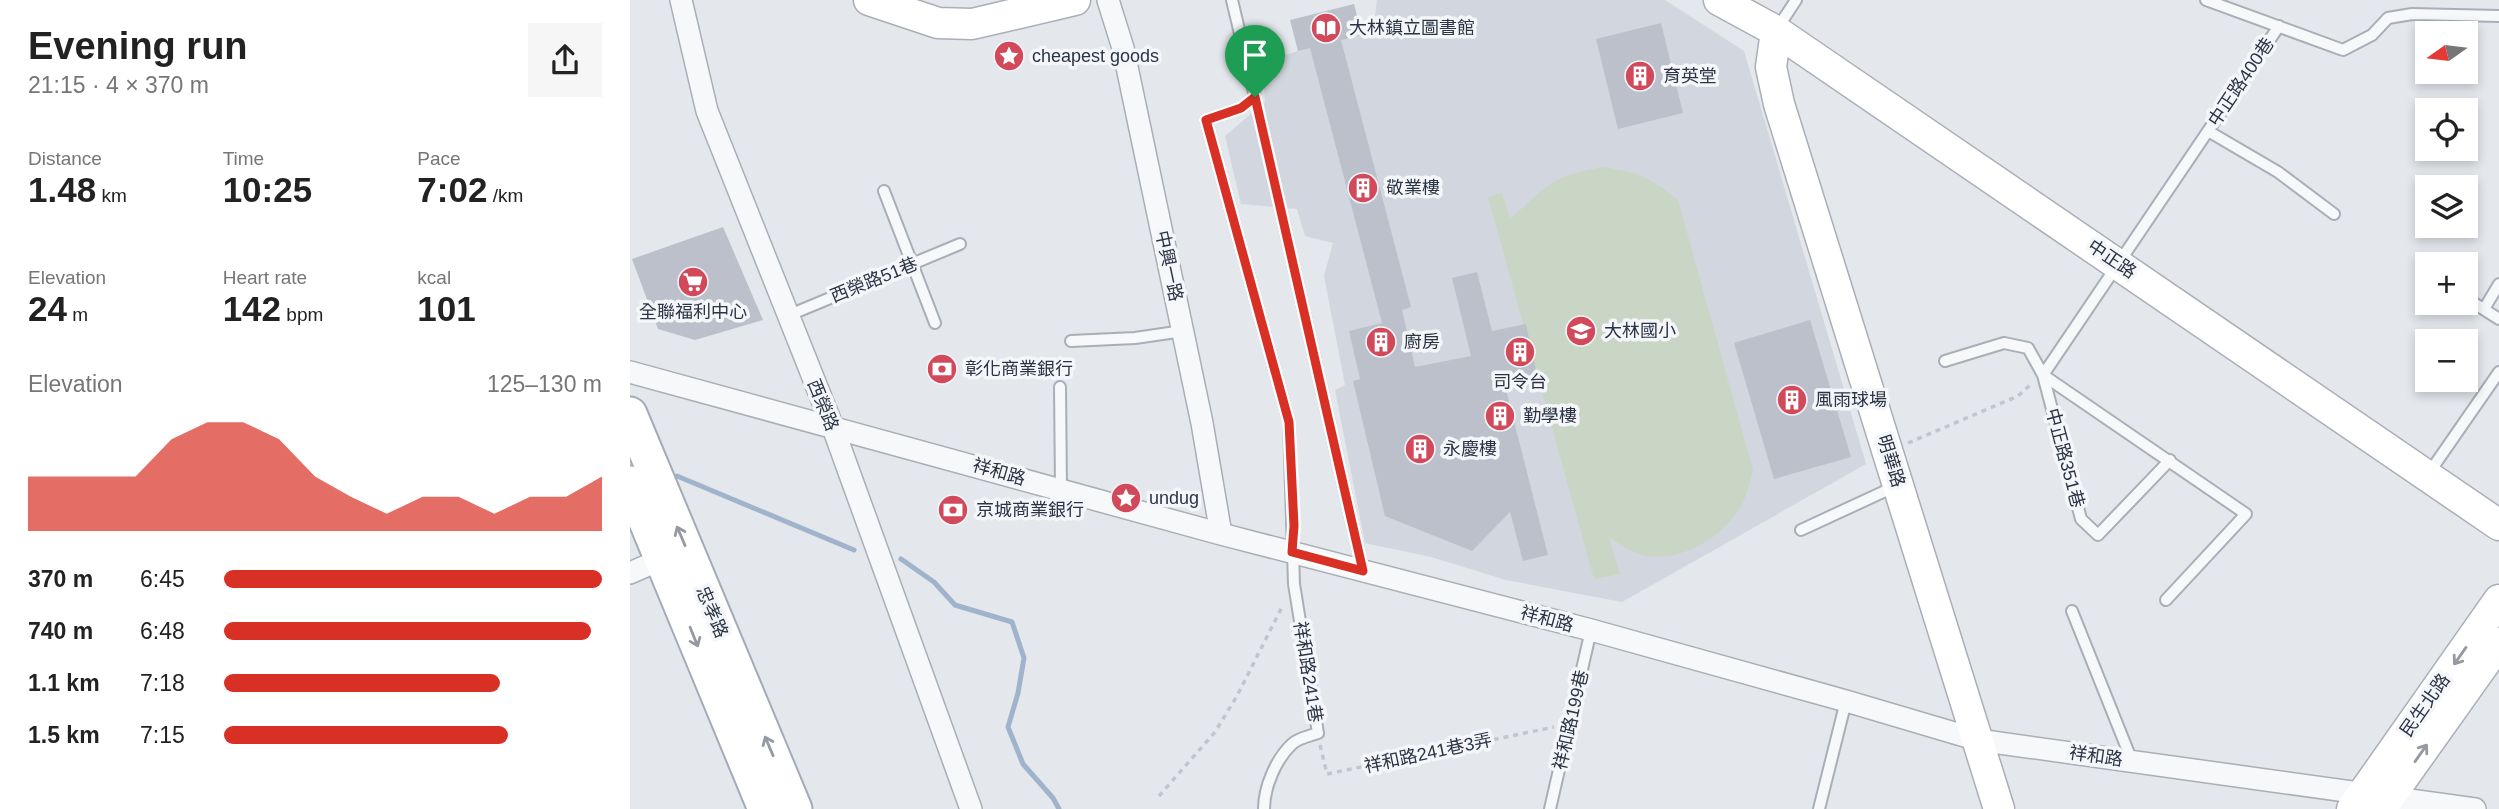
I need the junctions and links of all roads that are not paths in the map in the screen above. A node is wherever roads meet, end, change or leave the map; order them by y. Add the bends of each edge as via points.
1 (681, 0) edge
2 (869, 0) edge
3 (1074, 0) edge
4 (1108, 0) edge
5 (1232, 0) edge
6 (1719, 0) edge
7 (1797, 0) edge
8 (2206, 0) edge
9 (2499, 16) edge
10 (2278, 26) junction
11 (1776, 31) junction
12 (1255, 97) junction
13 (2208, 131) junction
14 (884, 191) dead end
15 (2334, 214) dead end
16 (960, 244) dead end
17 (2119, 264) junction
18 (913, 265) junction
19 (2499, 284) edge
20 (2478, 305) edge
21 (2484, 309) junction
22 (787, 316) junction
23 (2499, 319) edge
24 (935, 323) dead end
25 (1183, 331) junction
26 (1071, 341) dead end
27 (1945, 361) dead end
28 (630, 372) edge
29 (2499, 372) edge
30 (2043, 375) junction
31 (1060, 387) dead end
32 (630, 414) edge
33 (832, 425) junction
34 (2169, 460) junction
35 (2427, 476) junction
36 (630, 483) edge
37 (1898, 485) junction
38 (1061, 489) junction
39 (2499, 525) edge
40 (1801, 530) dead end
41 (1221, 534) junction
42 (1292, 552) junction
43 (662, 559) junction
44 (1363, 571) junction
45 (630, 573) edge
46 (2166, 600) dead end
47 (2499, 600) edge
48 (2072, 611) dead end
49 (1591, 631) junction
50 (2499, 643) edge
51 (1846, 701) junction
52 (1978, 740) junction
53 (2132, 761) junction
54 (2372, 802) edge
55 (765, 809) edge
56 (795, 809) edge
57 (971, 809) edge
58 (1264, 809) edge
59 (1550, 809) edge
60 (1819, 809) edge
61 (1999, 809) edge
62 (2475, 809) edge

1 - 22 street, 西榮路 via 707,111
2 - 3 street via 938,23 972,23
4 - 25 street, 中興一路 via 1123,48
5 - 12 lane
6 - 11 street, 中正路
7 - 11 lane
8 - 10 lane
9 - 10 lane, 中正路400巷 via 2412,14 2388,18 2372,35 2343,50
10 - 13 lane, 中正路400巷
11 - 17 street, 中正路
11 - 37 street, 明華路 via 1771,67 1779,104
12 - 42 lane, 祥和路241巷 via 1241,108 1206,120 1289,422
12 - 44 lane
13 - 15 lane via 2278,172
13 - 17 lane, 中正路400巷
14 - 18 lane
16 - 18 lane, 西榮路51巷
17 - 30 lane
17 - 35 street, 中正路
18 - 22 lane, 西榮路51巷
18 - 24 lane
19 - 21 lane
20 - 21 lane
21 - 23 lane
22 - 33 street, 西榮路
25 - 26 lane
25 - 41 street, 中興一路
27 - 30 lane, 中正路351巷 via 2004,343 2028,348
28 - 33 street, 祥和路
29 - 35 lane
30 - 34 lane
30 - 34 lane, 中正路351巷 via 2081,519 2098,535
31 - 38 lane
56 -> 32 main road, 忠孝路
33 - 38 street, 祥和路
33 - 57 street, 西榮路
34 - 46 lane via 2246,514
35 - 39 street, 中正路
36 - 43 main road, 忠孝路
37 - 40 lane
37 - 52 street, 明華路
38 - 41 street, 祥和路
41 - 42 street, 祥和路
42 - 44 street, 祥和路
42 - 58 lane, 祥和路241巷 via 1318,733 1293,743 1271,775
43 - 45 street
43 -> 55 main road, 忠孝路
44 - 49 street, 祥和路
47 -> 54 street, 民生北路
48 - 53 lane
49 - 51 street, 祥和路
49 - 59 lane, 祥和路199巷
54 -> 50 street, 民生北路
51 - 52 street, 祥和路
51 - 60 lane
52 - 53 street, 祥和路
52 - 61 street, 明華路
53 - 54 street, 祥和路
54 - 62 street, 祥和路

